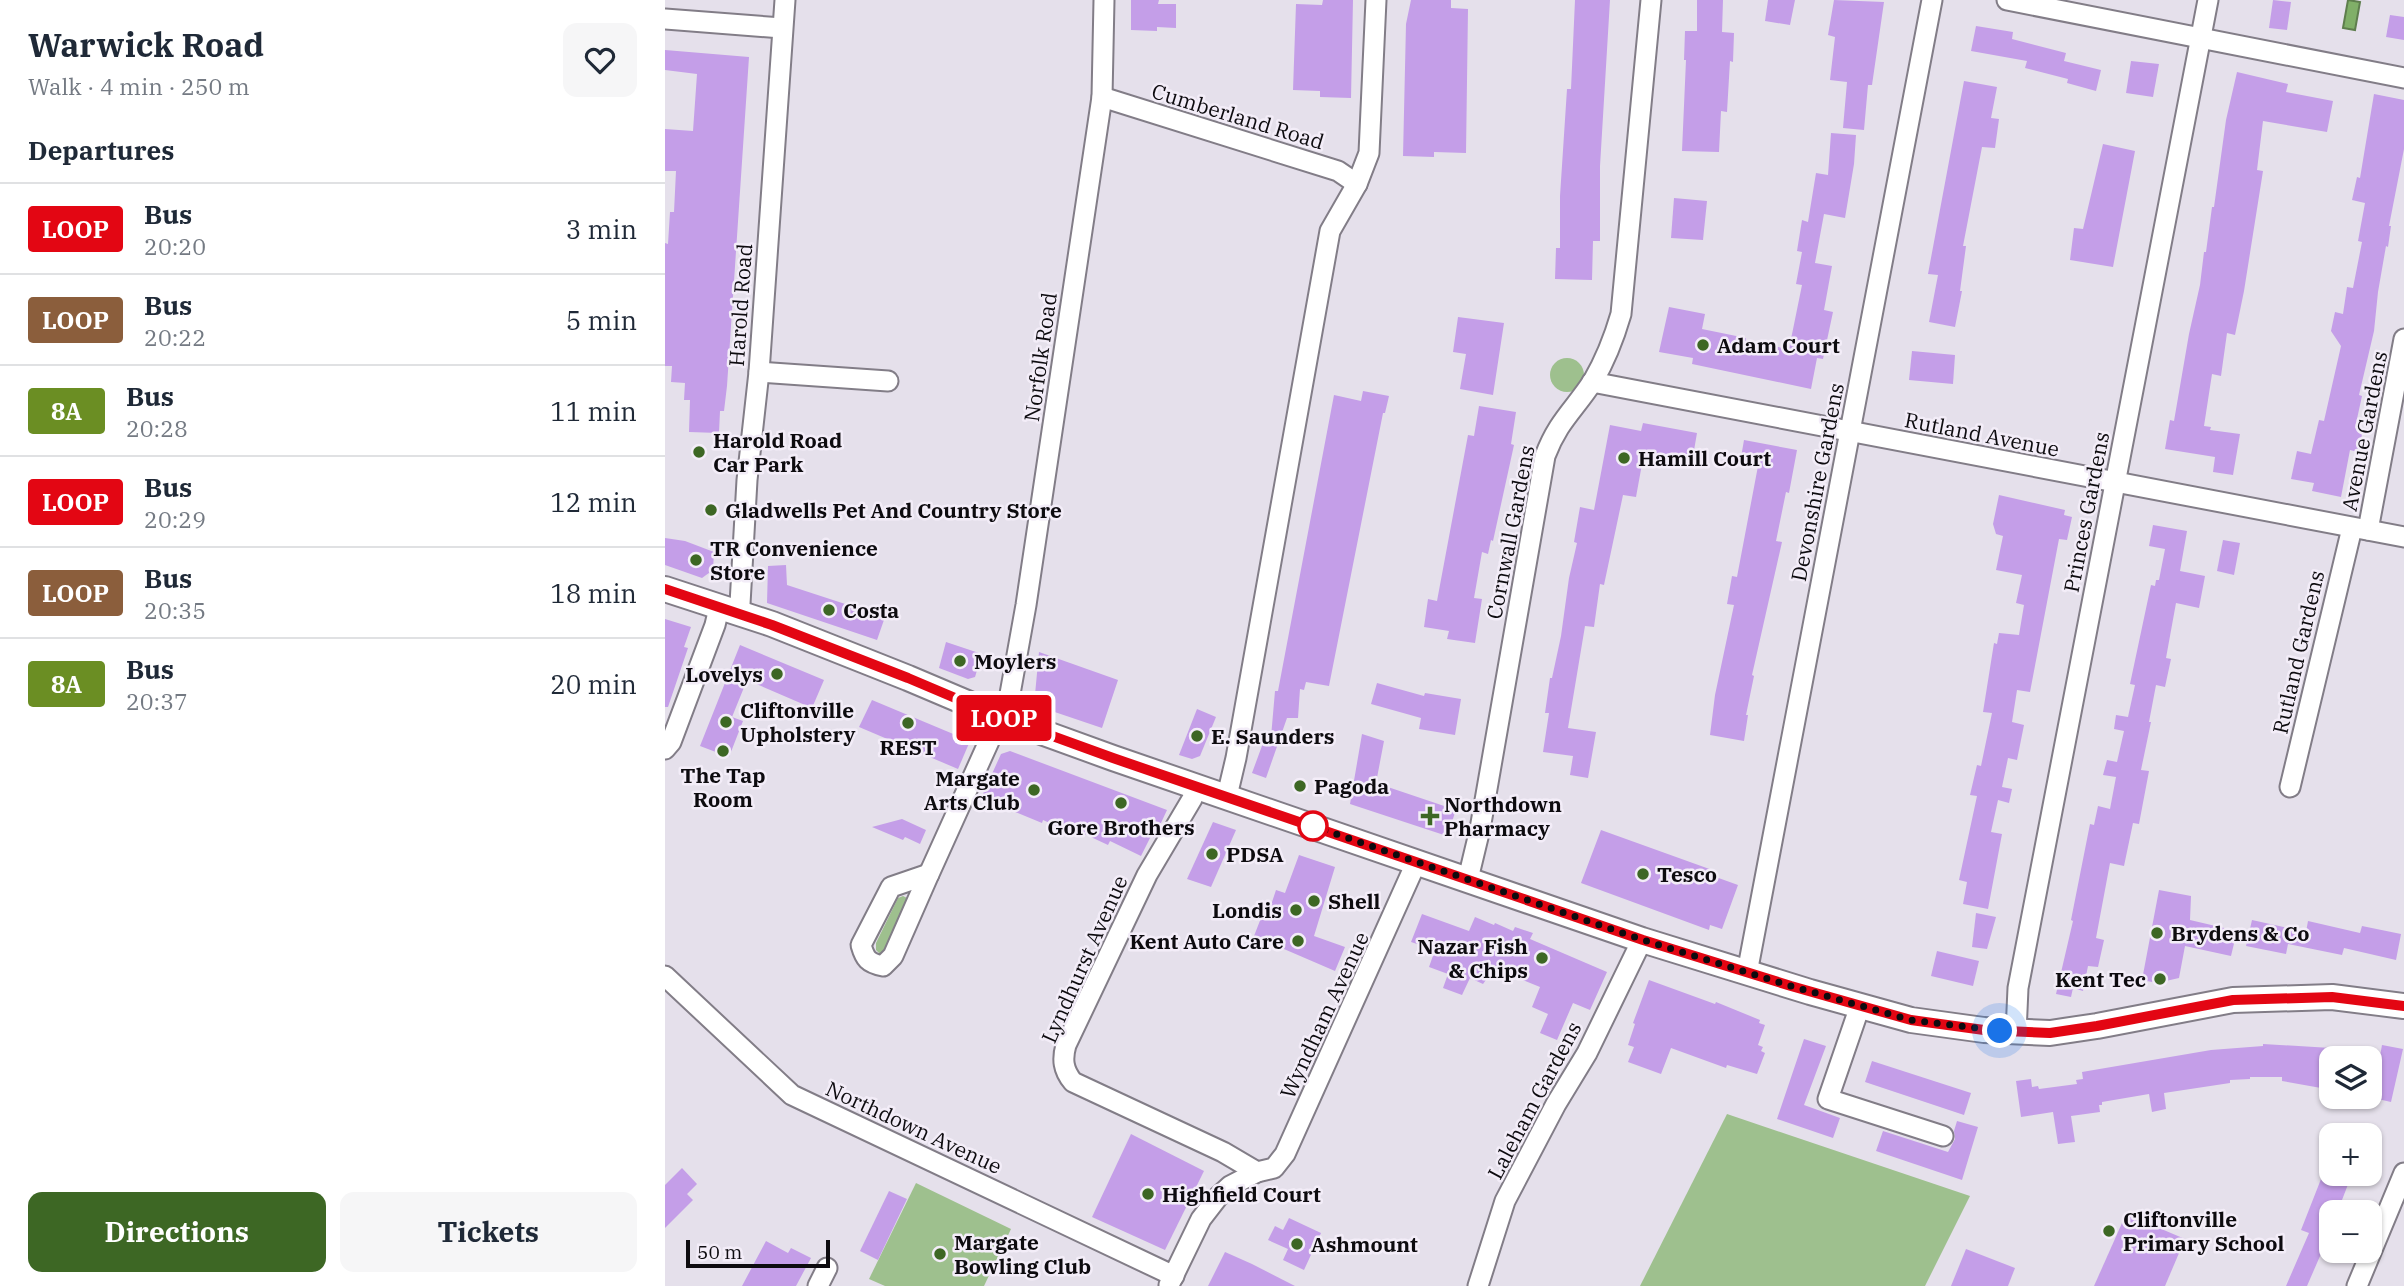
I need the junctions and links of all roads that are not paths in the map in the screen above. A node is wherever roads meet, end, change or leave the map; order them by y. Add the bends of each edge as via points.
1 (785, 0) edge
2 (1104, 0) edge
3 (1376, 0) edge
4 (1651, 0) edge
5 (1932, 0) edge
6 (2007, 0) edge
7 (2208, 0) edge
8 (665, 19) edge
9 (782, 28) junction
10 (2201, 37) junction
11 (2404, 78) edge
12 (1102, 97) junction
13 (1357, 184) junction
14 (2404, 339) edge
15 (759, 372) junction
16 (888, 381) dead end
17 (1592, 382) junction
18 (1849, 432) junction
19 (2115, 482) junction
20 (2360, 529) junction
21 (2404, 537) edge
22 (665, 589) edge
23 (728, 610) junction
24 (1000, 717) junction
25 (665, 749) edge
26 (1196, 786) junction
27 (2290, 787) dead end
28 (1227, 796) junction
29 (1416, 863) junction
30 (929, 874) junction
31 (1468, 879) junction
32 (1643, 940) junction
33 (1747, 973) junction
34 (665, 976) edge
35 (1860, 1006) junction
36 (2404, 1006) edge
37 (2016, 1033) junction
38 (1943, 1136) dead end
39 (1257, 1172) junction
40 (2404, 1173) edge
41 (827, 1268) dead end
42 (1171, 1281) edge
43 (818, 1286) edge
44 (1478, 1286) edge
45 (2357, 1286) edge

1 - 9 street, Harold Road
2 - 12 street, Norfolk Road
3 - 13 street via 1369,153
4 - 17 street, Cornwall Gardens via 1621,314 1611,348
5 - 18 street, Devonshire Gardens
6 - 10 street
7 - 10 street, Princes Gardens
8 - 9 street
9 - 15 street, Harold Road
10 - 11 street
10 - 19 street, Princes Gardens
12 - 13 street, Cumberland Road via 1338,171
12 - 24 street, Norfolk Road via 1026,606 1008,705
13 - 28 street via 1330,231
14 - 20 street, Avenue Gardens
15 - 16 street
15 - 23 street, Harold Road via 740,604
17 - 18 street, Rutland Avenue
17 - 31 street, Cornwall Gardens via 1553,434 1545,456
18 - 19 street, Rutland Avenue
18 - 33 street, Devonshire Gardens
19 - 20 street, Rutland Avenue
19 - 37 street, Princes Gardens via 2018,988
20 - 21 street, Rutland Avenue
20 - 27 street, Rutland Gardens
22 - 23 main road
23 - 24 main road
23 - 25 street, Harold Road via 715,625
24 - 26 main road
24 - 30 street, Norfolk Road
26 - 28 main road
26 - 39 street, Lyndhurst Avenue via 1147,875 1066,1045 1064,1065 1073,1082
28 - 29 main road
29 - 31 main road
29 - 39 street, Wyndham Avenue via 1285,1154 1274,1168
30 - 30 street, Norfolk Road via 893,956 883,966 872,964 861,945 891,887
31 - 32 main road
32 - 33 main road
32 - 44 street, Laleham Gardens via 1505,1201
33 - 35 main road
34 - 42 street, Northdown Avenue via 792,1095
35 - 37 main road via 1911,1020
35 - 38 street via 1828,1099
36 - 37 main road via 2332,997 2233,1000 2097,1026
39 - 42 street, Wyndham Avenue via 1218,1197 1201,1219
40 - 45 street
41 - 43 street

